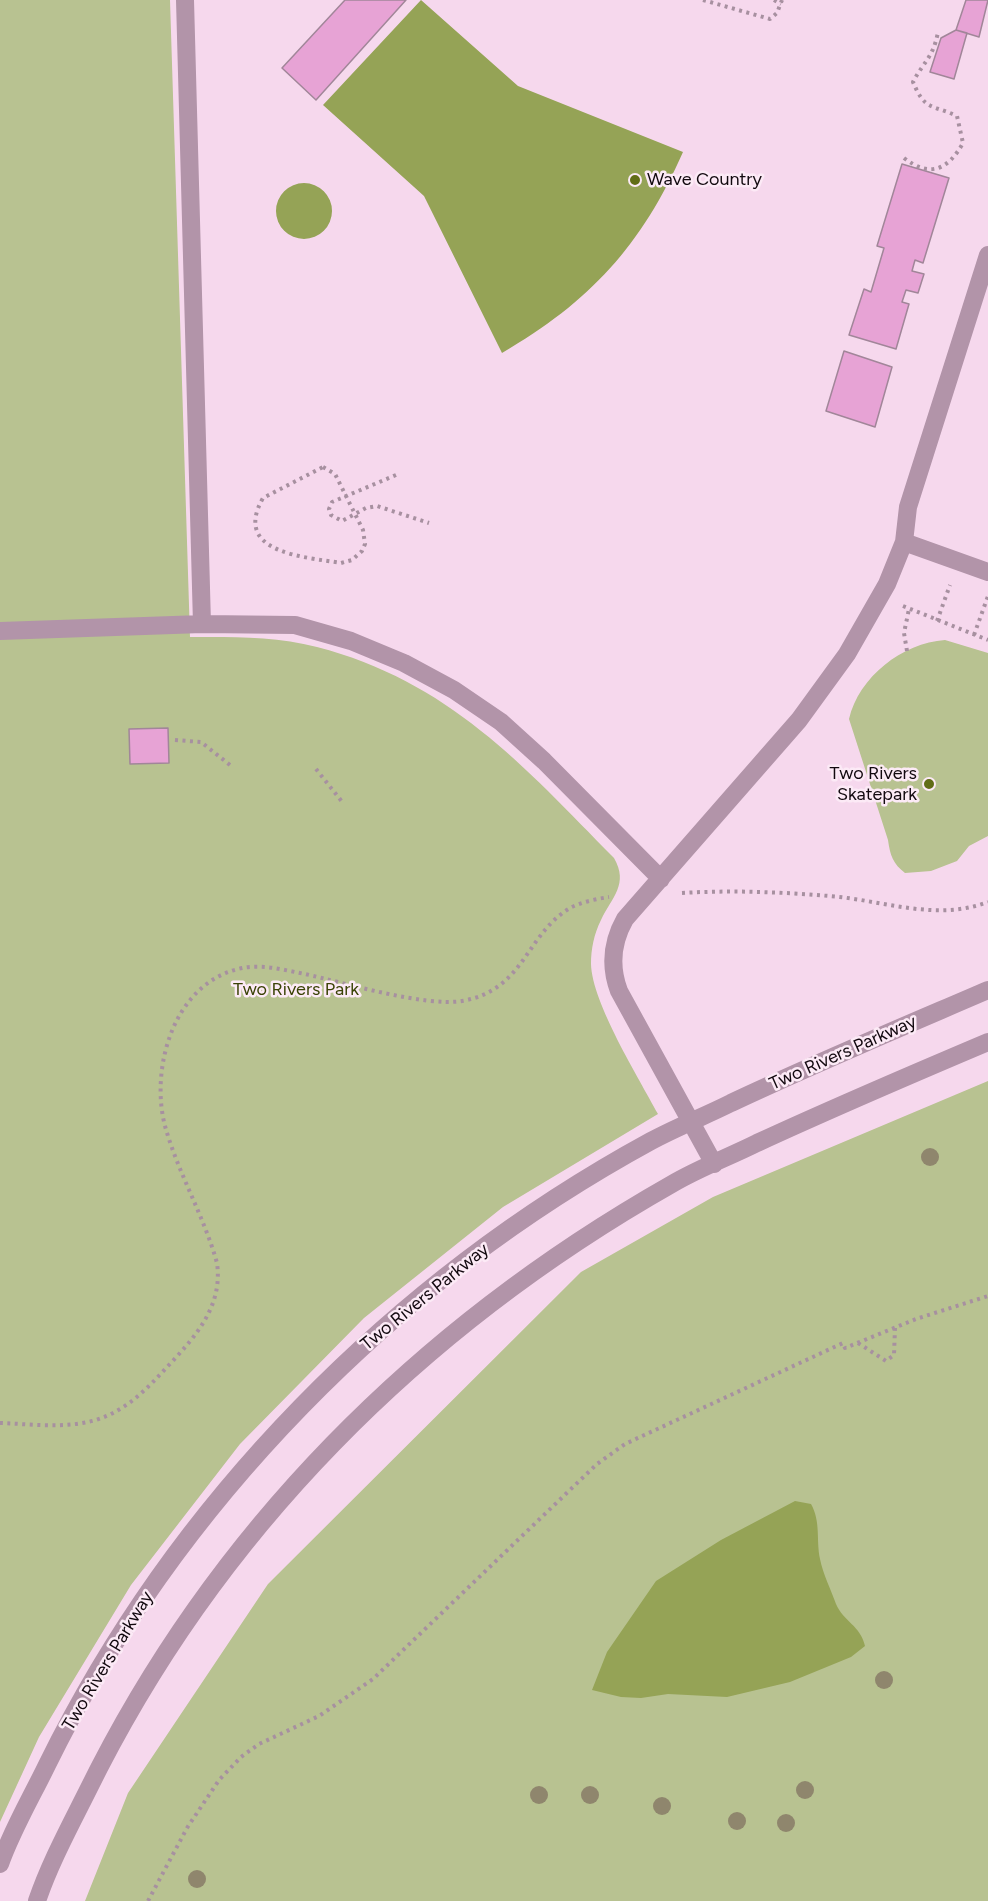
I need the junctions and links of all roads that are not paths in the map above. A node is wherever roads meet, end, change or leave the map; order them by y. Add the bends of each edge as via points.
1 (184, 0) edge
2 (988, 255) edge
3 (904, 542) junction
4 (988, 572) edge
5 (202, 624) junction
6 (0, 631) edge
7 (661, 879) junction
8 (988, 990) edge
9 (988, 1042) edge
10 (692, 1122) junction
11 (714, 1164) junction
12 (0, 1864) edge
13 (37, 1901) edge

1 - 5 street
2 - 3 street via 908,507
3 - 4 street
3 - 7 street via 847,654 799,720
5 - 6 street
5 - 7 street via 294,625 362,645 454,690 501,722 544,761
7 - 10 street via 620,927 613,955 614,973 623,1000
8 - 10 street, Two Rivers Parkway
9 - 11 street
10 - 11 street
10 - 12 street, Two Rivers Parkway via 652,1140 512,1226 384,1327 267,1442 164,1569 76,1707
11 - 13 street via 674,1182 540,1265 415,1363 302,1474 203,1597 117,1730 47,1872

